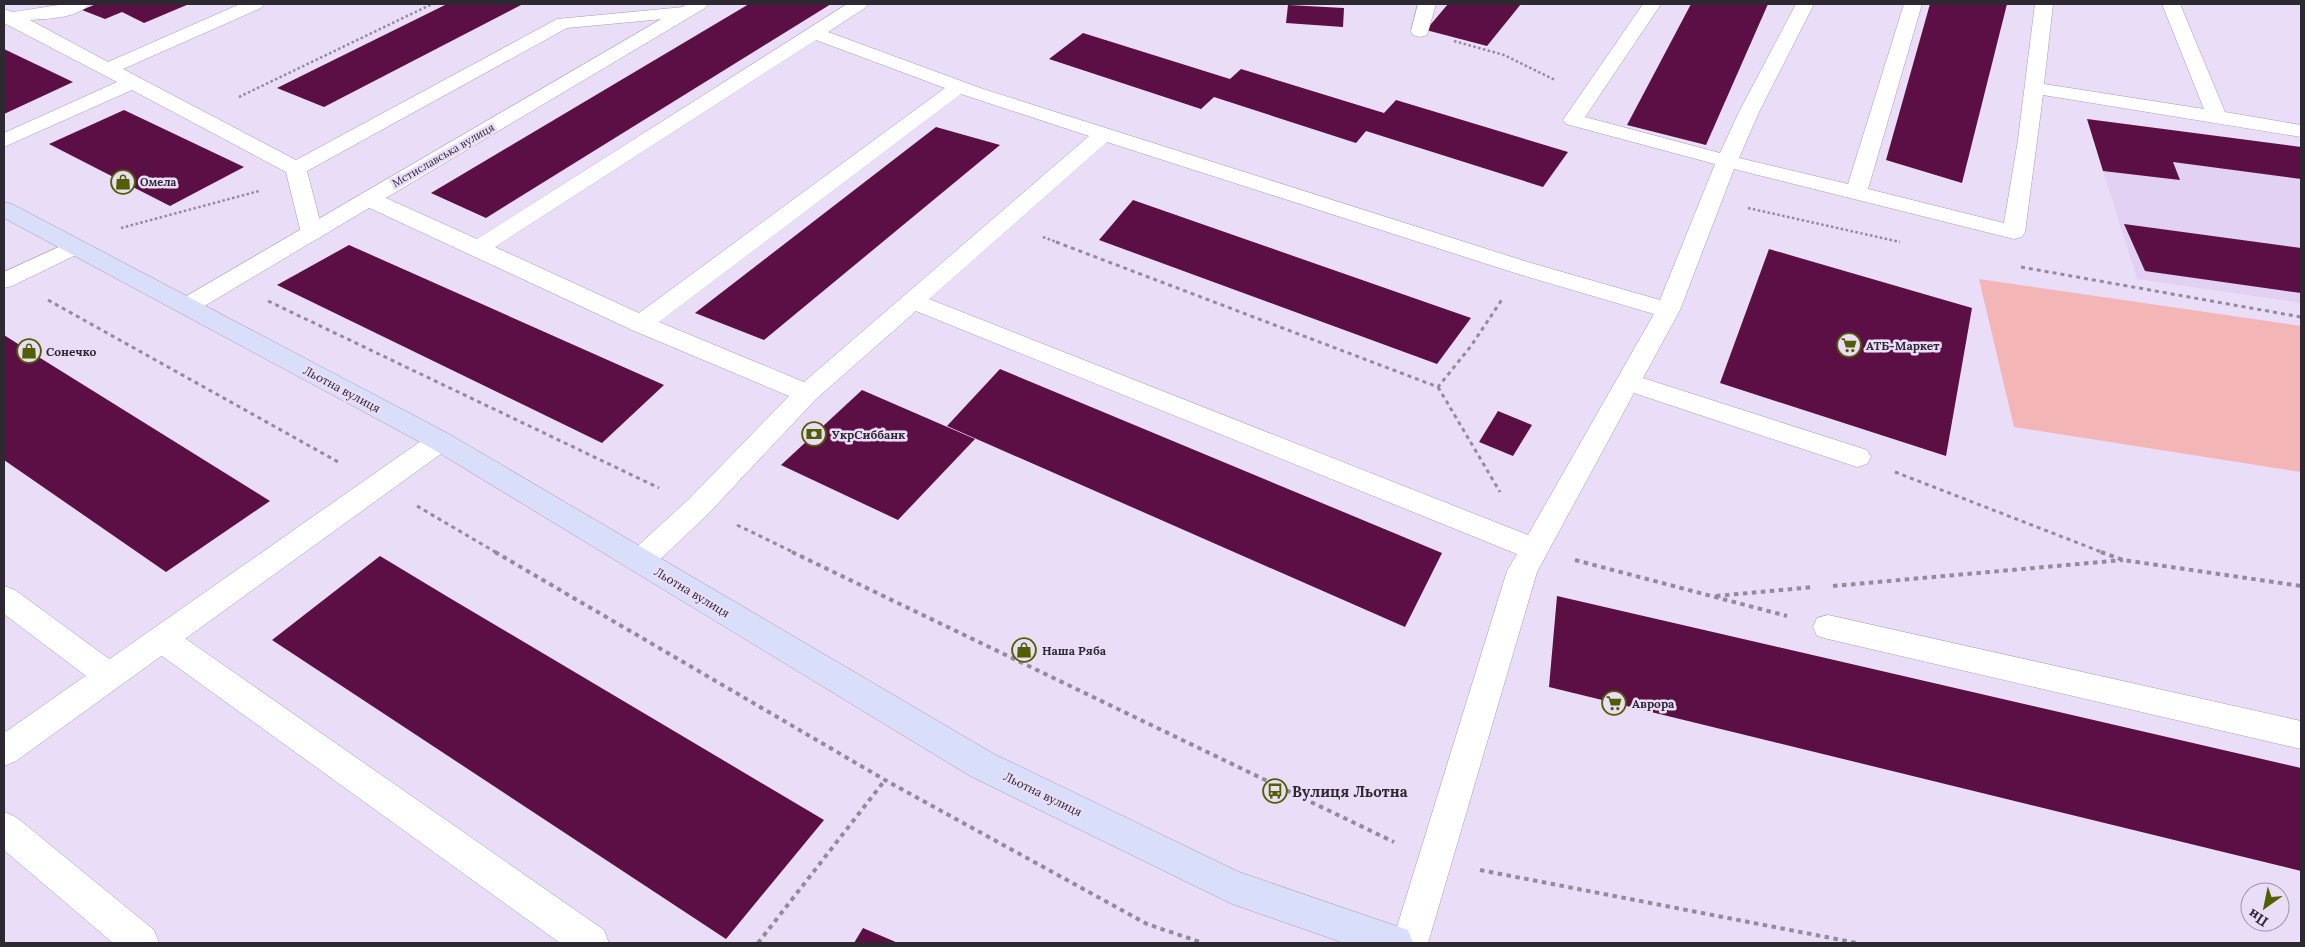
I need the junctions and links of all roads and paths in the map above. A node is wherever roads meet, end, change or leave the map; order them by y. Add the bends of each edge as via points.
1 (80, 4) edge
2 (256, 4) edge
3 (432, 4) edge
4 (859, 4) edge
5 (1428, 4) edge
6 (1652, 4) edge
7 (1805, 4) edge
8 (1913, 4) edge
9 (2044, 4) edge
10 (2171, 4) edge
11 (692, 8) edge
12 (6, 16) edge
13 (1420, 30) joint
14 (814, 33) junction
15 (107, 69) junction
16 (132, 82) junction
17 (960, 86) junction
18 (2034, 88) junction
19 (1589, 97) junction
20 (198, 117) junction
21 (2217, 117) junction
22 (2301, 131) edge
23 (1104, 133) junction
24 (4, 140) edge
25 (1727, 161) junction
26 (297, 174) junction
27 (1856, 194) junction
28 (368, 199) junction
29 (1712, 200) junction
30 (4, 209) edge
31 (1003, 221) junction
32 (121, 228) dead end
33 (312, 233) junction
34 (1902, 243) dead end
35 (74, 247) junction
36 (478, 248) junction
37 (2017, 267) dead end
38 (6, 280) edge
39 (912, 301) junction
40 (1500, 302) dead end
41 (187, 306) junction
42 (1668, 310) junction
43 (2301, 317) edge
44 (641, 324) junction
45 (1628, 382) junction
46 (1438, 387) junction
47 (807, 393) junction
48 (440, 441) junction
49 (1857, 457) joint
50 (379, 484) junction
51 (1534, 549) junction
52 (2124, 560) junction
53 (640, 561) junction
54 (1829, 586) dead end
55 (2301, 586) edge
56 (1820, 587) dead end
57 (1712, 596) junction
58 (4, 598) edge
59 (1828, 627) joint
60 (162, 639) junction
61 (109, 676) junction
62 (2301, 735) edge
63 (4, 751) edge
64 (885, 780) junction
65 (4, 828) edge
66 (1435, 861) junction
67 (141, 943) edge
68 (590, 943) edge
69 (758, 943) edge
70 (1203, 943) edge
71 (1394, 943) edge
72 (1410, 943) edge
73 (1857, 943) edge

1 - 12 street via 63,11
2 - 15 street
3 - 20 path
4 - 14 street
5 - 13 street
6 - 19 street
7 - 25 street
8 - 27 street
9 - 18 street
10 - 21 street
11 - 26 street via 563,23
11 - 28 street, Мстиславська вулиця
12 - 15 street
13 - 19 path via 1504,55
14 - 17 street
14 - 36 street
15 - 16 street
16 - 20 street
16 - 24 street
17 - 23 street
17 - 44 street
18 - 21 street
18 - 27 street via 2014,232
19 - 25 street via 1573,120
20 - 26 street
21 - 22 street
23 - 31 street
23 - 42 street via 1513,264
25 - 27 street
25 - 29 street
26 - 32 path
26 - 33 street
28 - 33 street, Мстиславська вулиця
28 - 36 street
29 - 34 path
29 - 42 street
30 - 35 street, Льотна вулиця
31 - 39 street
31 - 46 path
33 - 41 street, Мстиславська вулиця
35 - 38 street
35 - 41 street, Льотна вулиця
36 - 44 street
37 - 43 path
38 - 50 path
39 - 47 street
39 - 51 street
40 - 46 path
41 - 48 street, Льотна вулиця
42 - 45 street
44 - 47 street
45 - 49 street
45 - 51 street
46 - 51 path
47 - 53 street via 698,507
48 - 50 street
48 - 53 street, Льотна вулиця
49 - 52 path
50 - 60 street
50 - 64 path
51 - 57 path
51 - 66 street via 1522,571
52 - 54 path
52 - 55 path
53 - 71 street, Льотна вулиця via 982,765 1232,887
56 - 57 path
57 - 59 path
58 - 61 street
59 - 62 street
60 - 61 street
60 - 68 street
61 - 63 street
64 - 69 path
64 - 70 path via 1147,924
65 - 67 street
66 - 72 street
66 - 73 path

